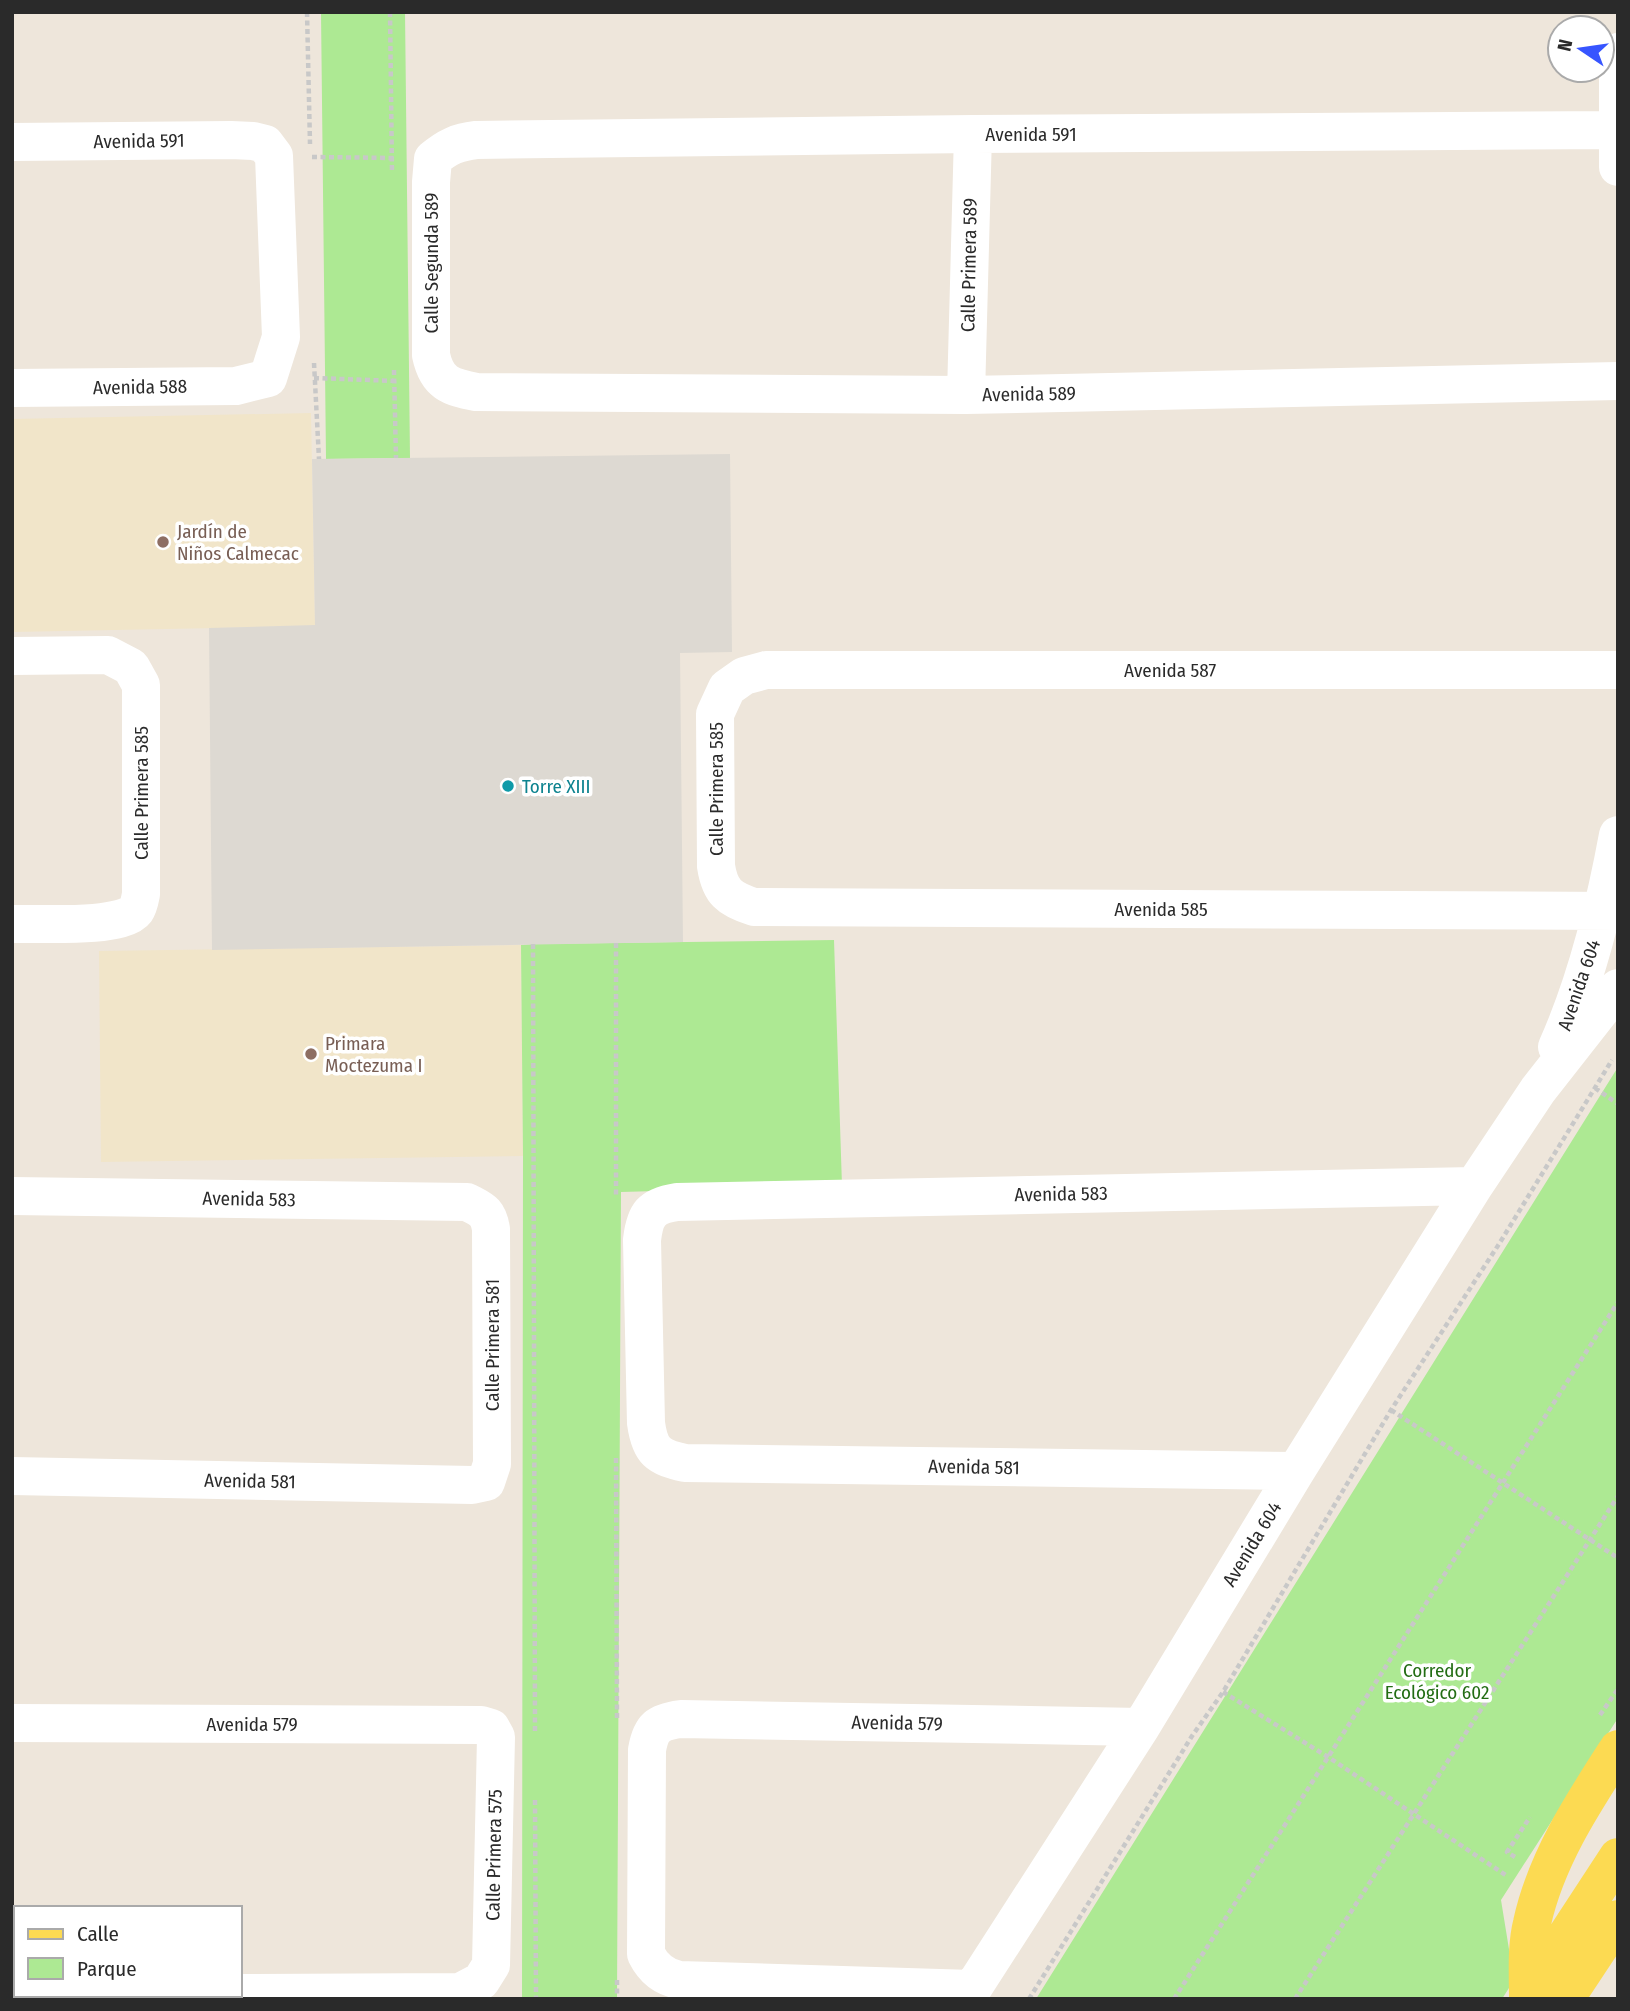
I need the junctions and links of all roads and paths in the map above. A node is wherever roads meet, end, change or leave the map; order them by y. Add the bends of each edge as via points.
1 (1618, 52) edge
2 (1617, 130) edge
3 (973, 134) junction
4 (12, 142) edge
5 (270, 150) junction
6 (440, 154) junction
7 (1618, 167) edge
8 (268, 378) junction
9 (443, 381) junction
10 (1618, 381) edge
11 (12, 388) edge
12 (966, 395) junction
13 (12, 656) edge
14 (1618, 670) edge
15 (727, 688) joint
16 (1618, 835) edge
17 (724, 891) joint
18 (1610, 911) edge
19 (12, 924) edge
20 (616, 943) dead end
21 (533, 944) dead end
22 (1618, 988) edge
23 (1618, 1051) edge
24 (1595, 1088) junction
25 (1538, 1090) junction
26 (1618, 1104) edge
27 (1474, 1186) junction
28 (12, 1196) edge
29 (634, 1204) junction
30 (484, 1210) joint
31 (1618, 1302) edge
32 (1391, 1410) junction
33 (617, 1451) dead end
34 (1296, 1471) junction
35 (12, 1476) edge
36 (486, 1482) joint
37 (1503, 1482) junction
38 (1618, 1496) edge
39 (1590, 1539) junction
40 (1618, 1558) edge
41 (1223, 1692) junction
42 (12, 1723) edge
43 (1141, 1727) junction
44 (491, 1728) joint
45 (617, 1728) dead end
46 (535, 1739) dead end
47 (1618, 1749) edge
48 (1328, 1757) junction
49 (535, 1794) dead end
50 (1535, 1810) dead end
51 (1413, 1815) junction
52 (1507, 1852) dead end
53 (1618, 1857) edge
54 (1540, 1897) junction
55 (1618, 1919) edge
56 (617, 1974) dead end
57 (242, 1993) edge
58 (969, 1994) edge
59 (536, 1999) edge
60 (617, 1999) edge
61 (1030, 1999) edge
62 (1174, 1999) edge
63 (1295, 1999) edge
64 (1528, 1999) edge
65 (1535, 1999) edge
66 (1565, 1999) edge

1 - 2 street
2 - 3 street, Avenida 591
2 - 7 street
3 - 6 street, Avenida 591 via 476,140 460,142
3 - 12 street, Calle Primera 589
4 - 5 street, Avenida 591 via 253,141
5 - 6 path
5 - 8 street via 281,337
6 - 9 street, Calle Segunda 589 via 431,182 432,355 434,369
8 - 9 path
8 - 11 street, Avenida 588 via 236,386
9 - 12 street, Avenida 589 via 476,392
10 - 12 street, Avenida 589
13 - 19 street, Calle Primera 585 via 108,655 131,667 141,685 141,894 137,909 107,923
14 - 15 street, Avenida 587 via 766,670 744,676
15 - 17 street, Calle Primera 585 via 715,715 716,866
16 - 18 street, Avenida 604
17 - 18 street, Avenida 585 via 754,907
18 - 25 street, Avenida 604
20 - 29 path
21 - 46 path
22 - 25 street, Avenida 604
23 - 24 path
24 - 26 path
24 - 32 path
25 - 27 street, Avenida 604
27 - 29 street, Avenida 583
27 - 34 street, Avenida 604
28 - 30 street, Avenida 583 via 467,1202
29 - 34 street, Avenida 581 via 644,1224 646,1423 655,1452 667,1459 685,1463
30 - 36 street, Calle Primera 581 via 491,1229 492,1464
31 - 37 path
32 - 37 path
32 - 41 path
33 - 45 path
34 - 43 street, Avenida 604
35 - 36 street, Avenida 581
37 - 39 path
37 - 48 path
38 - 39 path
39 - 40 path
39 - 51 path
41 - 48 path
41 - 61 path
42 - 44 street, Avenida 579
43 - 58 street, Avenida 604
43 - 58 street, Avenida 579 via 681,1719 655,1727 647,1750 646,1954 659,1971 679,1980
44 - 57 street, Calle Primera 575 via 496,1737 491,1965 481,1981 460,1992
47 - 54 main road via 1551,1864
48 - 51 path
48 - 62 path
49 - 59 path
50 - 52 path
51 - 54 path
51 - 63 path
53 - 65 main road via 1548,1964
54 - 64 main road via 1531,1923
55 - 66 main road
56 - 60 path

